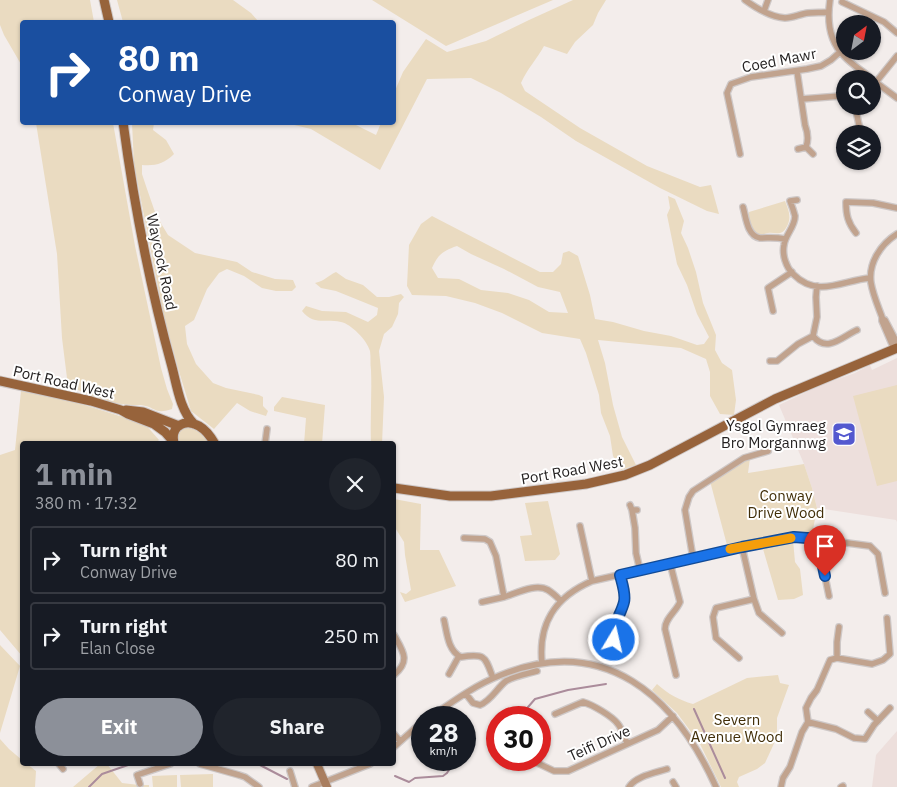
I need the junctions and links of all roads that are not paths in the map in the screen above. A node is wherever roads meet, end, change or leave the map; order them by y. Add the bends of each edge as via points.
1 (104, 0) edge
2 (745, 0) edge
3 (768, 0) edge
4 (830, 0) edge
5 (842, 2) dead end
6 (764, 11) junction
7 (828, 12) junction
8 (109, 20) edge
9 (897, 33) edge
10 (836, 44) edge
11 (836, 56) edge
12 (897, 56) edge
13 (848, 60) edge
14 (860, 70) edge
15 (798, 71) junction
16 (881, 72) edge
17 (881, 86) edge
18 (836, 96) edge
19 (897, 98) edge
20 (802, 100) junction
21 (123, 125) edge
22 (806, 147) junction
23 (798, 149) dead end
24 (740, 154) dead end
25 (812, 154) dead end
26 (797, 200) dead end
27 (743, 207) dead end
28 (897, 208) edge
29 (856, 233) dead end
30 (897, 234) edge
31 (785, 239) junction
32 (792, 272) junction
33 (870, 278) junction
34 (816, 286) junction
35 (773, 311) dead end
36 (857, 330) dead end
37 (813, 336) junction
38 (896, 345) edge
39 (770, 361) dead end
40 (0, 381) edge
41 (182, 404) junction
42 (121, 410) junction
43 (194, 424) junction
44 (180, 425) junction
45 (267, 429) dead end
46 (213, 440) edge
47 (173, 441) edge
48 (174, 441) edge
49 (265, 441) edge
50 (764, 455) dead end
51 (396, 488) edge
52 (633, 508) dead end
53 (580, 526) dead end
54 (464, 538) dead end
55 (820, 539) junction
56 (742, 547) junction
57 (693, 558) junction
58 (670, 563) junction
59 (640, 570) junction
60 (620, 575) junction
61 (592, 581) junction
62 (886, 593) dead end
63 (829, 596) dead end
64 (504, 597) junction
65 (754, 599) junction
66 (561, 601) junction
67 (482, 602) dead end
68 (887, 618) dead end
69 (444, 620) dead end
70 (839, 627) dead end
71 (782, 633) dead end
72 (396, 639) edge
73 (614, 640) dead end
74 (459, 656) junction
75 (739, 658) dead end
76 (837, 658) junction
77 (542, 663) junction
78 (537, 671) dead end
79 (396, 673) edge
80 (449, 674) dead end
81 (676, 675) dead end
82 (493, 678) junction
83 (466, 694) junction
84 (448, 706) edge
85 (890, 708) dead end
86 (868, 712) dead end
87 (555, 714) dead end
88 (673, 716) junction
89 (878, 721) junction
90 (808, 722) junction
91 (411, 732) edge
92 (396, 736) edge
93 (400, 741) junction
94 (627, 743) junction
95 (396, 744) edge
96 (60, 766) edge
97 (164, 766) edge
98 (207, 766) edge
99 (318, 766) edge
100 (366, 766) edge
101 (63, 769) dead end
102 (667, 769) dead end
103 (551, 770) edge
104 (290, 771) dead end
105 (140, 784) dead end
106 (326, 785) edge
107 (258, 787) edge
108 (295, 787) edge
109 (312, 787) edge
110 (629, 787) edge
111 (716, 787) edge
112 (781, 787) edge

1 - 8 main road
2 - 6 street
3 - 6 street
4 - 7 street
5 - 9 street via 884,22
6 - 7 street via 785,18
7 - 10 street
11 - 15 street, Coed Mawr via 821,66
12 - 16 street
13 - 14 street
15 - 20 street
15 - 24 street, Coed Mawr via 751,77 731,84 727,92
17 - 19 street
18 - 20 street
20 - 22 street via 808,132
21 - 41 main road, Waycock Road via 138,218 164,339
22 - 23 street
22 - 25 street
26 - 31 street via 790,202 795,216
27 - 31 street via 753,235
28 - 29 street via 846,202 848,221
30 - 33 street via 889,239 874,259
31 - 32 street via 784,256
32 - 34 street via 801,281
32 - 35 street via 768,288
33 - 34 street via 829,287
33 - 38 street via 882,321
34 - 37 street via 817,317
36 - 37 street via 829,344
37 - 39 street via 777,361
38 - 51 main road, Port Road West via 770,402 645,468 612,479 480,497
40 - 42 main road, Port Road West
41 - 43 main road, Waycock Road
41 - 44 main road, Waycock Road
42 - 44 main road, Port Road West via 143,412
42 - 47 main road, Port Road West via 151,422
43 - 44 main road
43 - 46 main road via 203,428
44 - 48 main road, Waycock Road via 174,433
45 - 49 street
50 - 57 street via 744,458 693,491 685,510
52 - 59 street
53 - 61 street
54 - 64 street via 490,542
55 - 56 street via 794,537
55 - 62 street via 870,546 878,554
55 - 63 street
56 - 57 street
56 - 65 street
57 - 58 street
58 - 59 street
58 - 81 street via 680,602 667,619 665,629
59 - 60 street
60 - 61 street
60 - 73 street via 624,602 615,624
61 - 66 street
64 - 66 street via 543,588
64 - 67 street
65 - 71 street via 760,613
65 - 75 street via 716,608 712,617 716,638
66 - 77 street via 543,632
68 - 76 street via 890,654 883,660 872,664
69 - 74 street via 451,648
70 - 76 street
72 - 79 street via 404,654 402,667
74 - 80 street
74 - 82 street via 481,656
76 - 90 street via 830,660 810,698 806,708
77 - 82 street
77 - 88 street via 584,662 618,672 645,689
78 - 83 street via 507,681 480,705 473,703
82 - 83 street
83 - 84 street
85 - 89 street
86 - 89 street
87 - 94 street via 583,702 590,704 620,725
88 - 94 street, Teifi Drive via 658,730
88 - 111 street via 697,749
89 - 90 street via 865,738 854,738 836,729
90 - 112 street
91 - 93 street
92 - 93 street
93 - 95 street
94 - 103 street, Teifi Drive via 568,771
96 - 101 street
97 - 105 street via 137,775
98 - 107 street via 245,777
99 - 106 main road
100 - 106 street
102 - 110 street via 643,777
104 - 108 street
106 - 109 street

